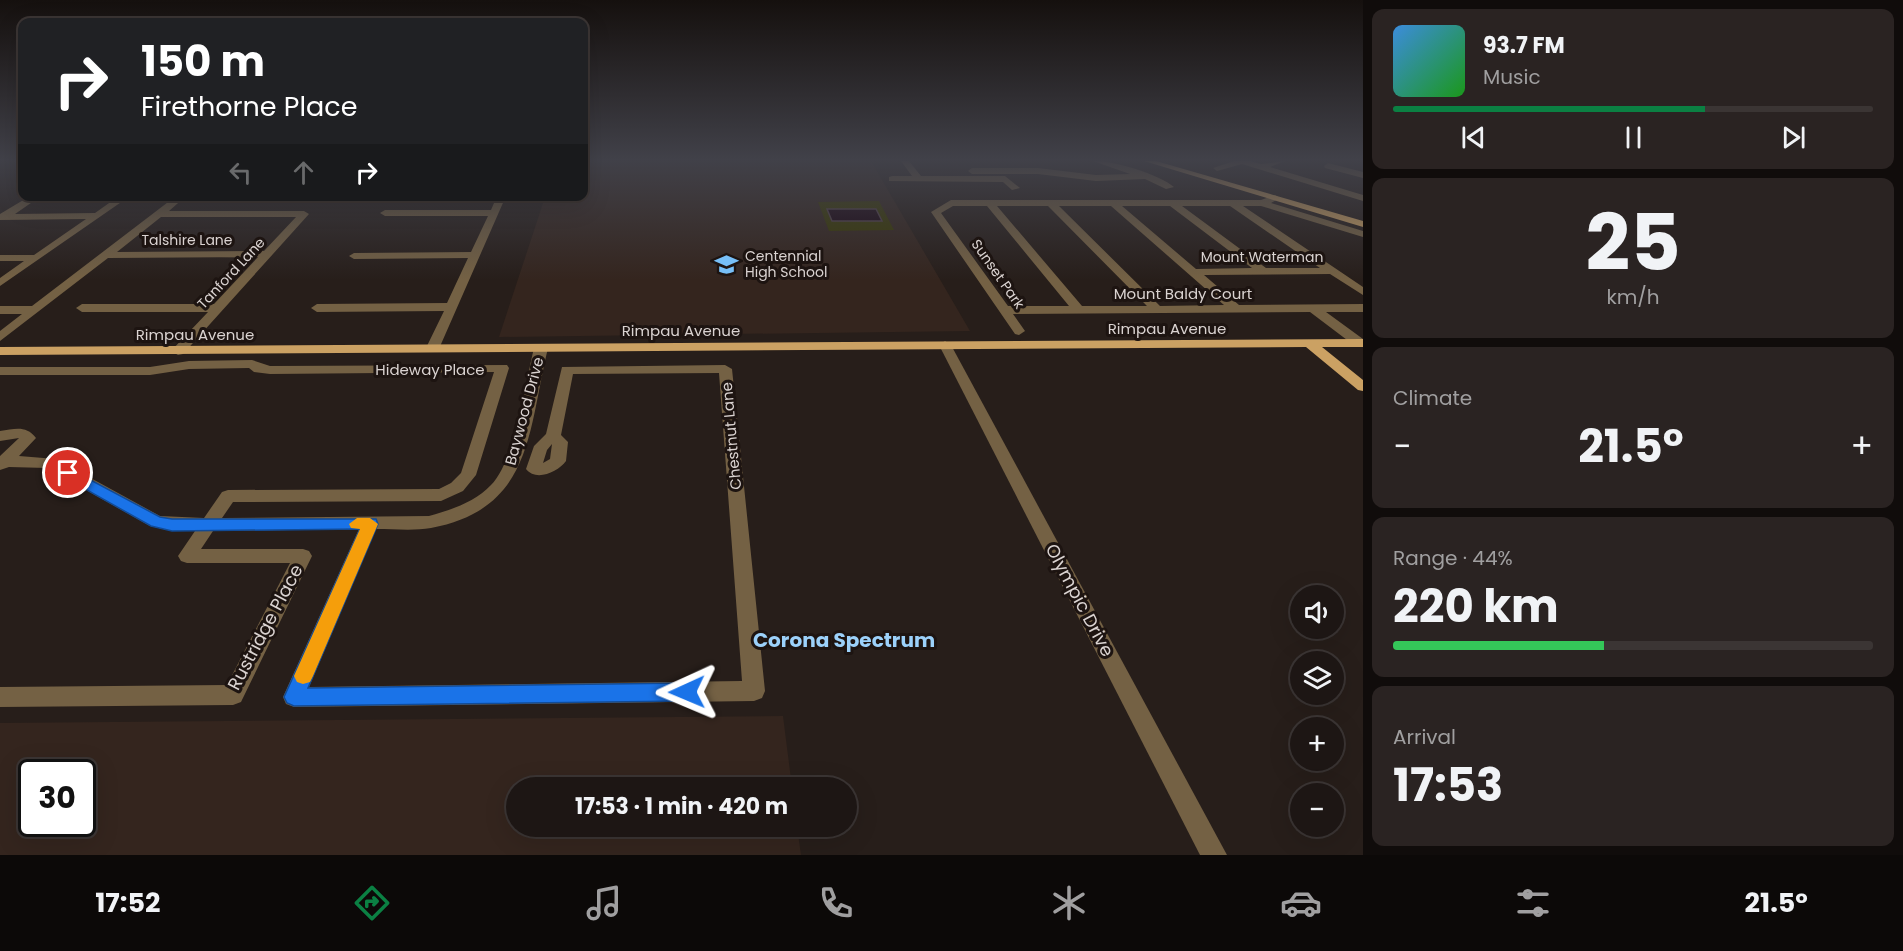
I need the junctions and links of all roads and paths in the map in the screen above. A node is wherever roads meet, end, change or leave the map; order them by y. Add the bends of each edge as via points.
1 (28, 201) edge
2 (119, 201) edge
3 (176, 201) edge
4 (500, 201) edge
5 (1267, 201) edge
6 (1285, 201) edge
7 (1310, 201) edge
8 (1172, 202) junction
9 (1232, 202) junction
10 (990, 203) junction
11 (1051, 203) junction
12 (1113, 203) junction
13 (1262, 203) junction
14 (385, 213) dead end
15 (494, 213) junction
16 (160, 214) junction
17 (97, 216) junction
18 (1363, 216) edge
19 (1, 217) edge
20 (1363, 224) edge
21 (1348, 229) junction
22 (1363, 234) edge
23 (1363, 244) edge
24 (268, 254) junction
25 (106, 255) junction
26 (475, 255) junction
27 (354, 256) dead end
28 (0, 258) edge
29 (36, 258) junction
30 (1263, 271) junction
31 (1193, 272) junction
32 (1332, 272) junction
33 (0, 283) edge
34 (1363, 292) edge
35 (451, 307) junction
36 (82, 308) dead end
37 (219, 308) junction
38 (317, 308) dead end
39 (1363, 308) edge
40 (1157, 309) junction
41 (1236, 309) junction
42 (1314, 309) junction
43 (0, 310) edge
44 (34, 310) junction
45 (1004, 310) junction
46 (1079, 310) junction
47 (1019, 331) dead end
48 (0, 337) edge
49 (1362, 343) edge
50 (1310, 344) junction
51 (945, 345) junction
52 (433, 348) junction
53 (541, 348) junction
54 (0, 351) edge
55 (178, 351) junction
56 (0, 371) edge
57 (1363, 387) edge
58 (0, 436) edge
59 (0, 442) edge
60 (21, 446) junction
61 (2, 463) edge
62 (510, 467) junction
63 (370, 524) junction
64 (208, 525) junction
65 (0, 697) edge
66 (1214, 855) edge

1 - 19 street
2 - 17 street
3 - 16 street
4 - 15 street
5 - 13 street
6 - 20 main road
7 - 18 main road
8 - 9 street
8 - 12 street
8 - 30 street
9 - 13 street
9 - 32 street
10 - 11 street
10 - 45 street, Sunset Park via 951,203 936,212
10 - 46 street
11 - 12 street
11 - 40 street
12 - 31 street
13 - 21 street
14 - 15 street
15 - 26 street
16 - 24 street, Tanford Lane via 304,214
16 - 25 street
17 - 19 street
17 - 29 street
21 - 22 street
21 - 23 street via 1343,232
24 - 25 street, Talshire Lane
24 - 37 street, Tanford Lane
25 - 44 street
26 - 27 street
26 - 35 street
28 - 29 street
29 - 33 street
30 - 31 street, Mount Waterman
30 - 32 street, Mount Waterman
31 - 41 street
32 - 34 street
35 - 38 street
35 - 52 street
36 - 37 street
37 - 55 street, Tanford Lane
39 - 42 street, Mount Baldy Court
40 - 41 street, Mount Baldy Court
40 - 46 street, Mount Baldy Court
41 - 42 street, Mount Baldy Court
42 - 49 street
43 - 44 street
44 - 48 street
45 - 46 street, Mount Baldy Court
45 - 47 street, Sunset Park
49 - 50 main road, Rimpau Avenue
50 - 51 main road, Rimpau Avenue
50 - 57 main road
51 - 53 main road, Rimpau Avenue
51 - 66 street, Olympic Drive
52 - 53 main road, Rimpau Avenue
52 - 55 main road, Rimpau Avenue
53 - 62 street, Baywood Drive
54 - 55 main road, Rimpau Avenue
56 - 64 street, Hideway Place via 150,371 189,365 244,364 270,370 502,368 470,470 458,487 441,495 228,496
58 - 60 street via 22,433 28,438
59 - 60 street
60 - 61 street
61 - 64 street, Baywood Drive via 50,463 156,522
62 - 63 street, Baywood Drive via 491,495 456,514 412,524
62 - 63 street, Chestnut Lane via 534,469 539,448 553,437 567,370 725,369 754,691 294,697
63 - 64 street, Baywood Drive
64 - 65 street, Rustridge Place via 187,556 303,556 233,695

